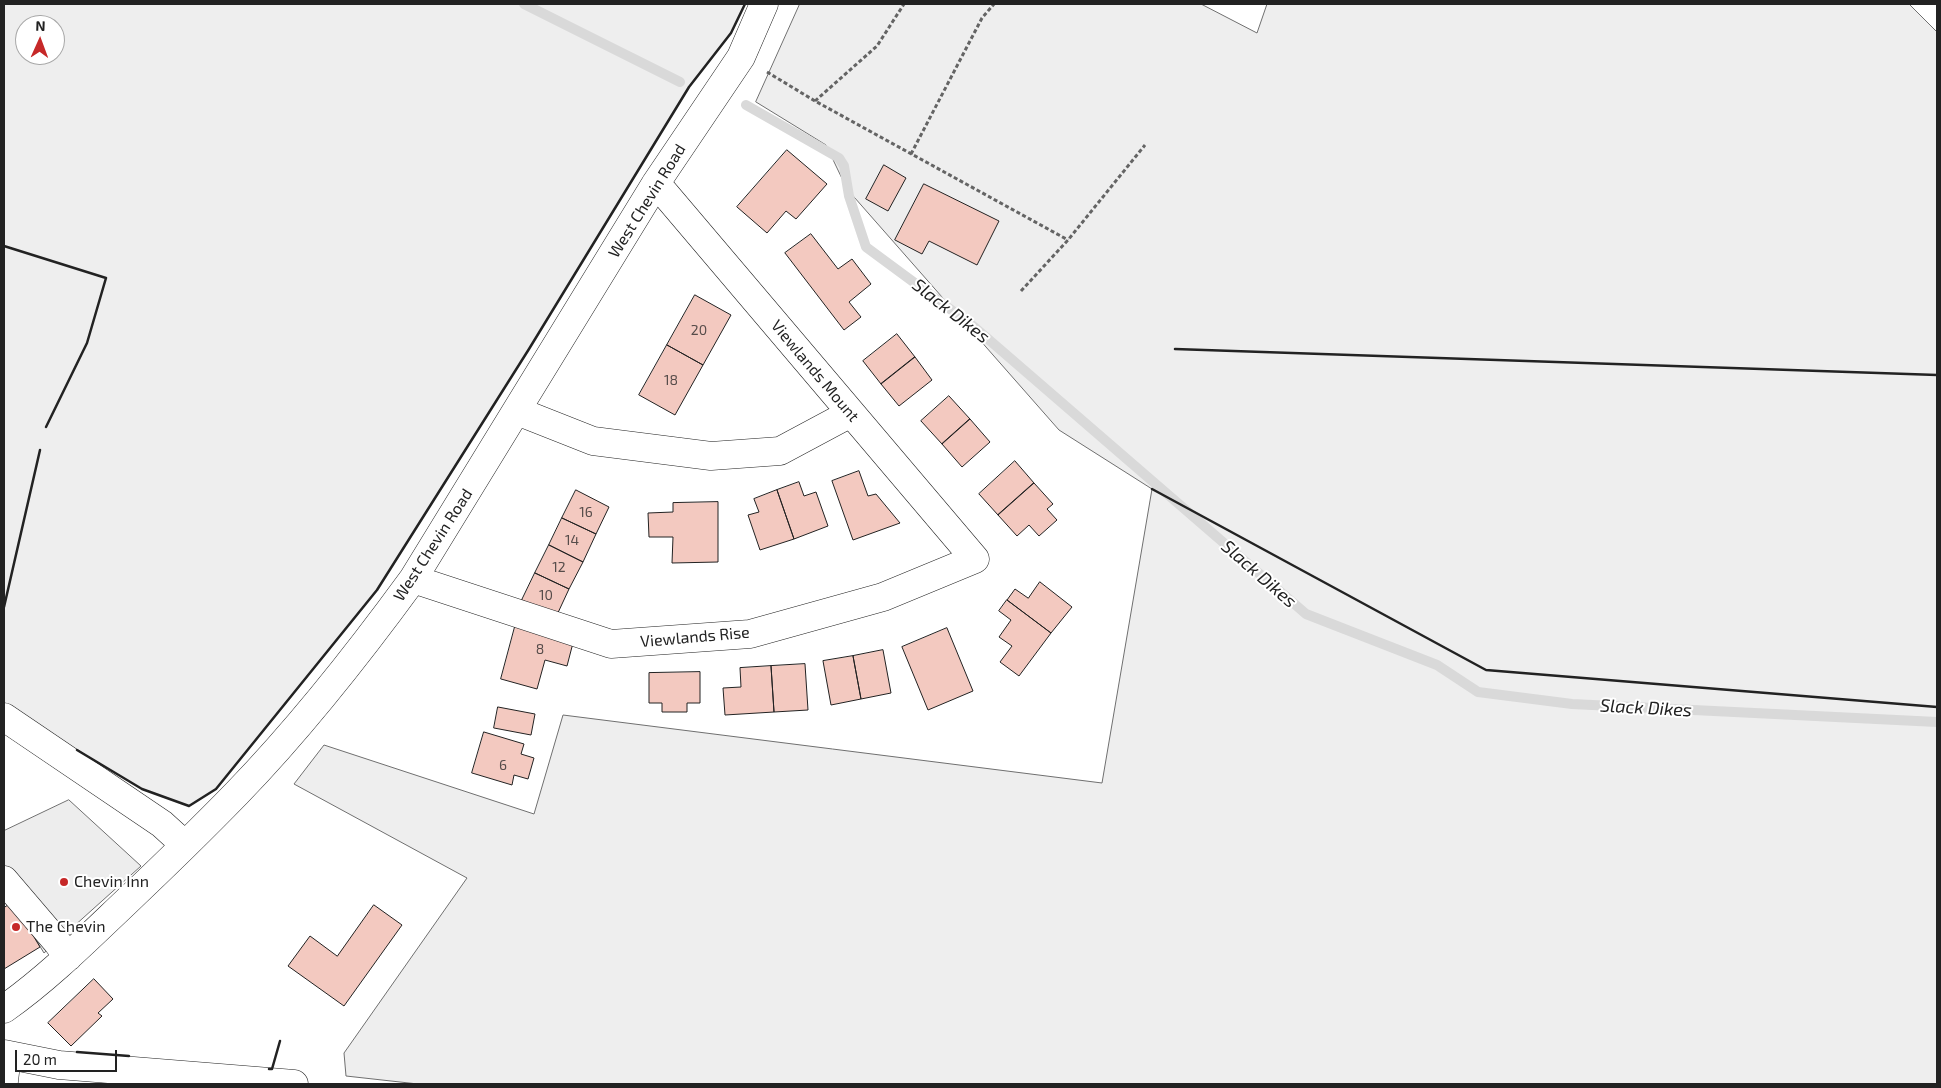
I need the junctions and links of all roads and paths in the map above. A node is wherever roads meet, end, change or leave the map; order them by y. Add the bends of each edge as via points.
1 (764, 4) edge
2 (904, 4) edge
3 (994, 4) edge
4 (741, 56) junction
5 (815, 101) junction
6 (1145, 146) dead end
7 (911, 154) junction
8 (656, 183) junction
9 (1068, 240) junction
10 (1020, 291) dead end
11 (517, 412) junction
12 (851, 413) junction
13 (975, 559) joint
14 (413, 579) junction
15 (4, 717) edge
16 (185, 845) junction
17 (4, 880) edge
18 (68, 957) junction
19 (4, 1009) edge
20 (5, 1063) edge
21 (294, 1084) edge

1 - 4 street, West Chevin Road
2 - 5 path via 877,46
3 - 7 path via 982,18
4 - 5 path
4 - 8 street, West Chevin Road
5 - 7 path
6 - 9 path
7 - 9 path
8 - 11 street, West Chevin Road
8 - 12 street, Viewlands Mount
9 - 10 path
11 - 12 street via 592,441 712,456 780,451
11 - 14 street, West Chevin Road
12 - 13 street, Viewlands Mount
13 - 14 street, Viewlands Rise via 883,597 750,634 611,644
14 - 16 street, West Chevin Road via 301,722
15 - 16 street via 162,824
16 - 18 street, West Chevin Road
17 - 18 street
18 - 19 street, West Chevin Road
20 - 21 street

